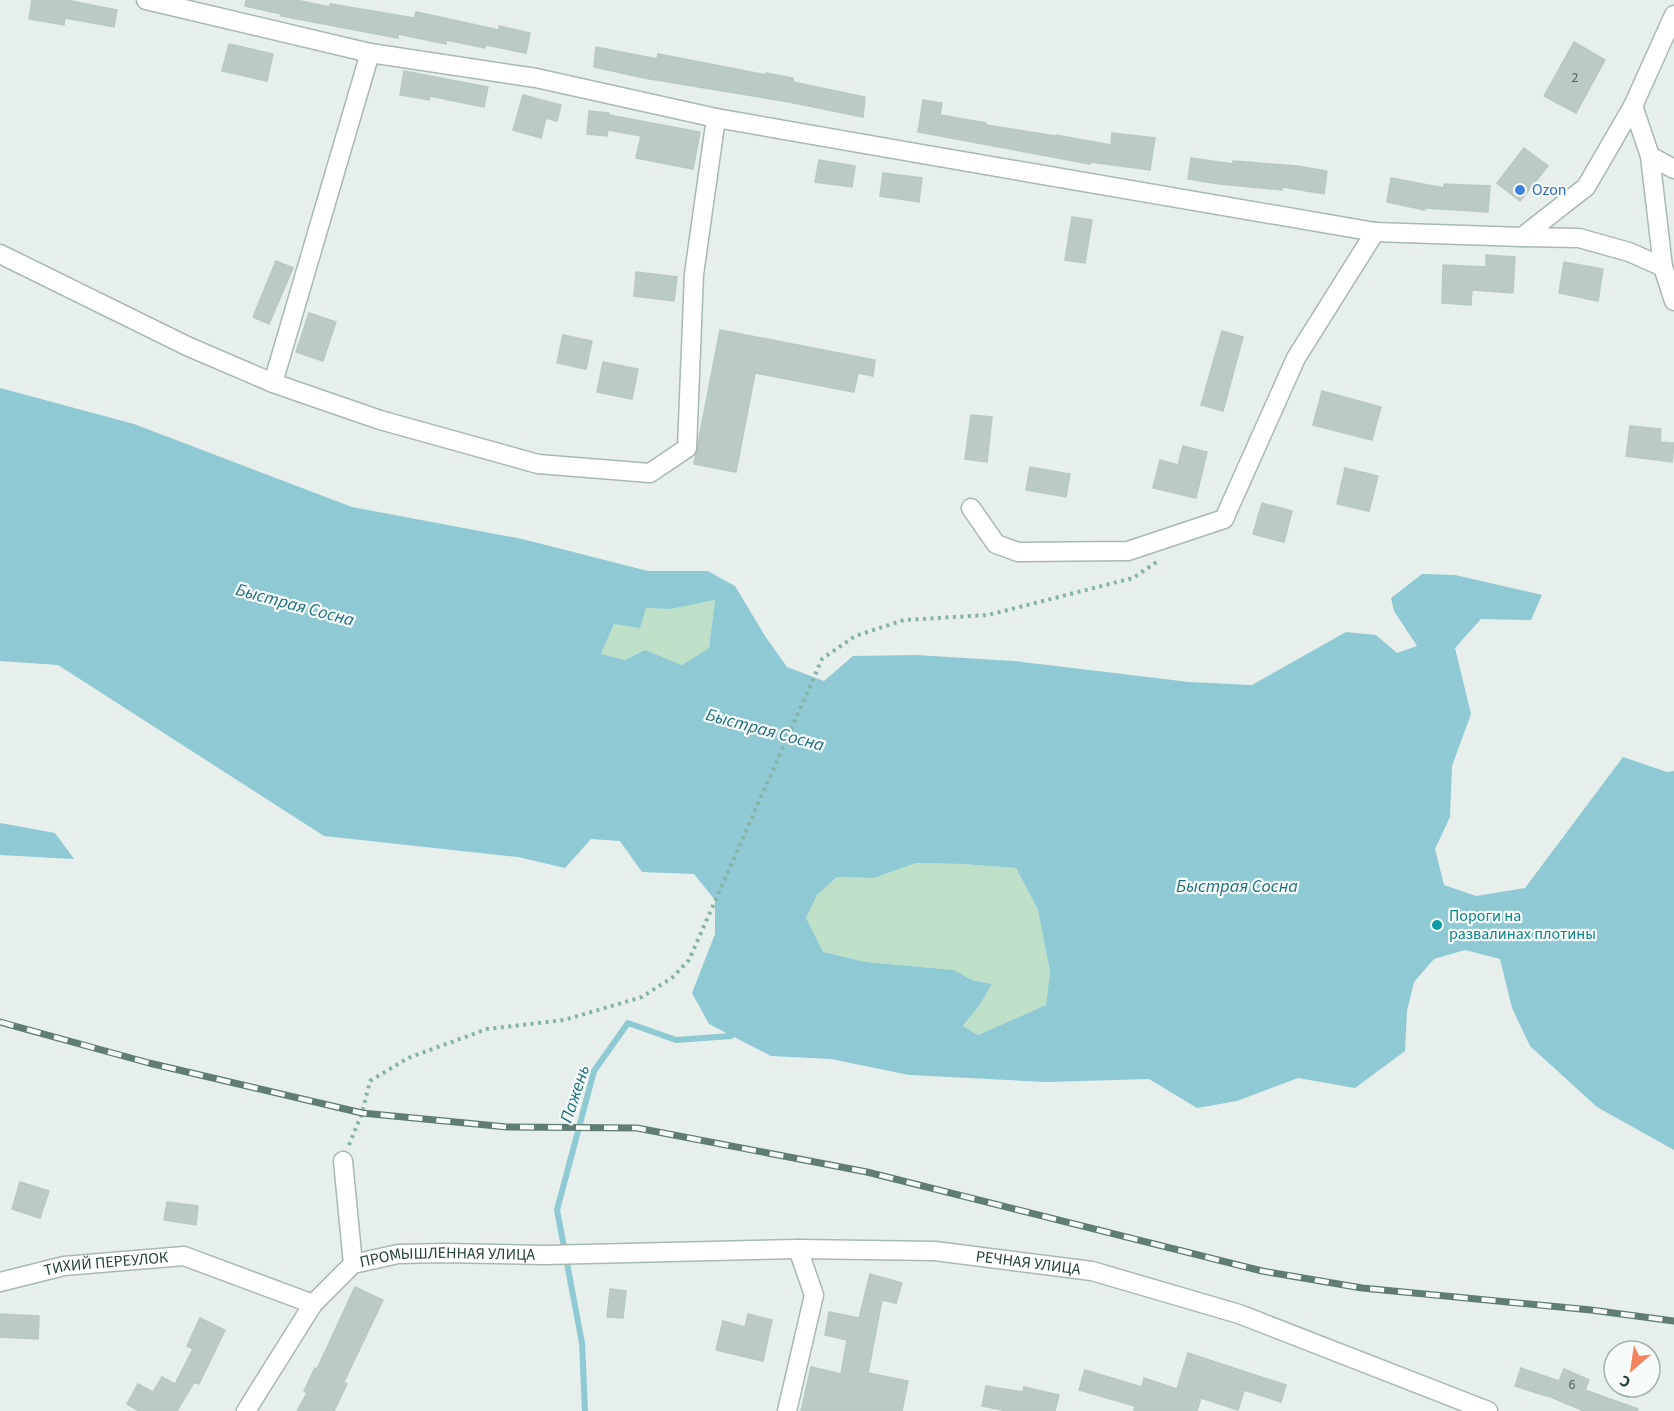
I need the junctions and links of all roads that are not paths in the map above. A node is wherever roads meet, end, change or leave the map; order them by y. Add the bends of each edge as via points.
1 (146, 0) edge
2 (1674, 15) edge
3 (370, 53) junction
4 (1633, 106) junction
5 (716, 118) junction
6 (1650, 156) junction
7 (1674, 169) edge
8 (1375, 232) junction
9 (1522, 237) junction
10 (0, 254) edge
11 (1663, 267) junction
12 (1674, 301) edge
13 (273, 383) junction
14 (971, 508) dead end
15 (343, 1161) road end
16 (798, 1249) junction
17 (545, 1255) joint
18 (353, 1264) junction
19 (0, 1282) edge
20 (314, 1304) junction
21 (246, 1411) edge
22 (787, 1411) edge
23 (1488, 1411) edge

1 - 3 street
2 - 4 street
3 - 5 street via 536,78
3 - 13 street
4 - 6 street
4 - 9 street via 1586,187
5 - 8 street
5 - 13 street via 694,274 687,448 650,472 538,464 380,420
6 - 7 street
6 - 11 street
8 - 9 street
8 - 14 street via 1296,358 1224,519 1128,551 1018,552 996,544
9 - 11 street via 1579,238 1629,252
10 - 13 street via 187,346
11 - 12 street
15 - 18 street
16 - 17 street, РЕЧНАЯ УЛИЦА
16 - 22 street via 814,1295
16 - 23 street, РЕЧНАЯ УЛИЦА via 936,1251 1092,1271 1239,1314
17 - 18 street, ПРОМЫШЛЕННАЯ УЛИЦА via 398,1254
18 - 20 street, ПРОМЫШЛЕННАЯ УЛИЦА
19 - 20 street, ТИХИЙ ПЕРЕУЛОК via 64,1266 184,1256
20 - 21 street, ПРОМЫШЛЕННАЯ УЛИЦА

